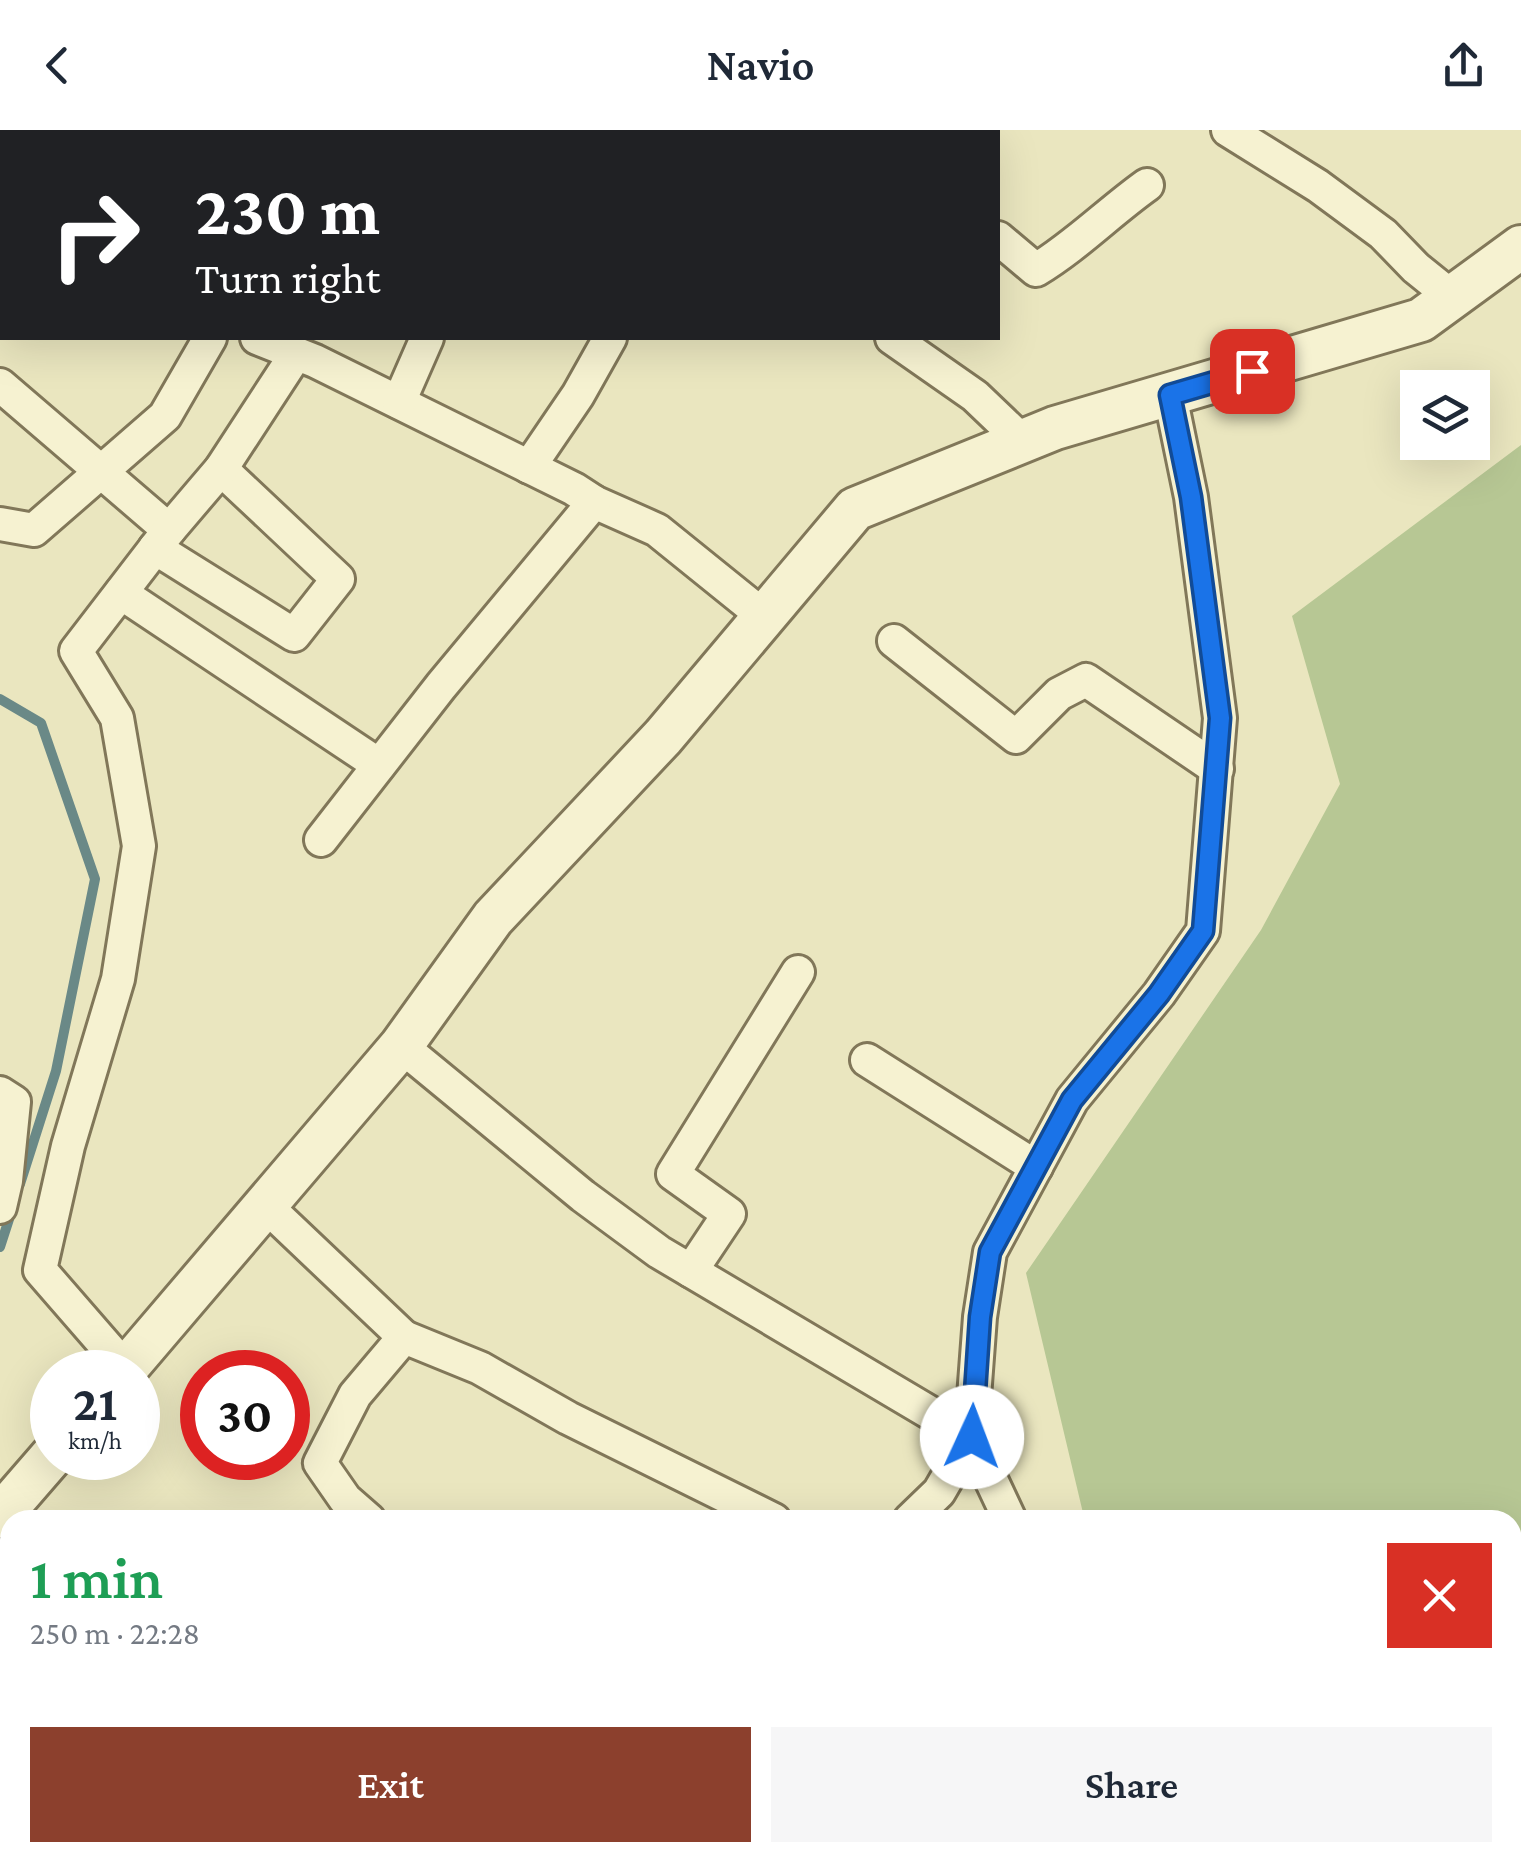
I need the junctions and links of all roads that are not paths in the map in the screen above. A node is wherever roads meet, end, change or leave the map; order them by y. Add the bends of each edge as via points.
1 (1228, 130) edge
2 (1147, 185) dead end
3 (1000, 240) edge
4 (1521, 247) edge
5 (1452, 297) junction
6 (209, 340) edge
7 (262, 340) edge
8 (426, 340) edge
9 (609, 340) edge
10 (895, 340) edge
11 (296, 354) junction
12 (0, 385) edge
13 (1170, 395) junction
14 (399, 402) junction
15 (1022, 441) junction
16 (529, 467) junction
17 (221, 469) junction
18 (101, 472) junction
19 (594, 502) junction
20 (0, 524) edge
21 (162, 539) junction
22 (121, 593) junction
23 (766, 618) junction
24 (894, 640) dead end
25 (380, 765) junction
26 (1216, 768) junction
27 (321, 840) dead end
28 (798, 972) dead end
29 (401, 1046) junction
30 (867, 1060) dead end
31 (0, 1093) edge
32 (1036, 1167) junction
33 (265, 1206) junction
34 (0, 1207) edge
35 (691, 1271) junction
36 (404, 1337) junction
37 (107, 1350) edge
38 (143, 1350) edge
39 (972, 1437) junction
40 (31, 1480) edge
41 (5, 1510) edge
42 (357, 1510) edge
43 (754, 1510) edge
44 (920, 1510) edge
45 (1005, 1510) edge

1 - 5 street via 1383,234
2 - 3 street via 1036,270
4 - 5 street
5 - 13 street via 1421,320
6 - 18 street via 165,416
7 - 11 street
8 - 14 street
9 - 16 street
10 - 15 street via 974,396
11 - 14 street
11 - 17 street
12 - 18 street
13 - 15 street
13 - 26 street via 1191,497 1220,718
14 - 16 street
15 - 23 street via 855,509
16 - 19 street
17 - 21 street
17 - 21 street via 338,579 294,635
18 - 20 street via 34,530
18 - 21 street
19 - 23 street via 657,530
19 - 25 street
21 - 22 street
22 - 25 street
22 - 37 street via 76,651 118,718 139,846 118,978 40,1270
23 - 29 street via 493,918
24 - 26 street via 1016,737 1059,694 1086,680
25 - 27 street
26 - 32 street via 1203,931 1072,1100
28 - 35 street via 673,1174 730,1214
29 - 33 street
29 - 35 street via 583,1196
30 - 32 street
31 - 34 street via 14,1102
32 - 39 street via 990,1252
33 - 36 street
33 - 38 street
35 - 39 street
36 - 42 street via 355,1395 320,1463
36 - 43 street via 480,1368
39 - 44 street
39 - 45 street
40 - 41 street

